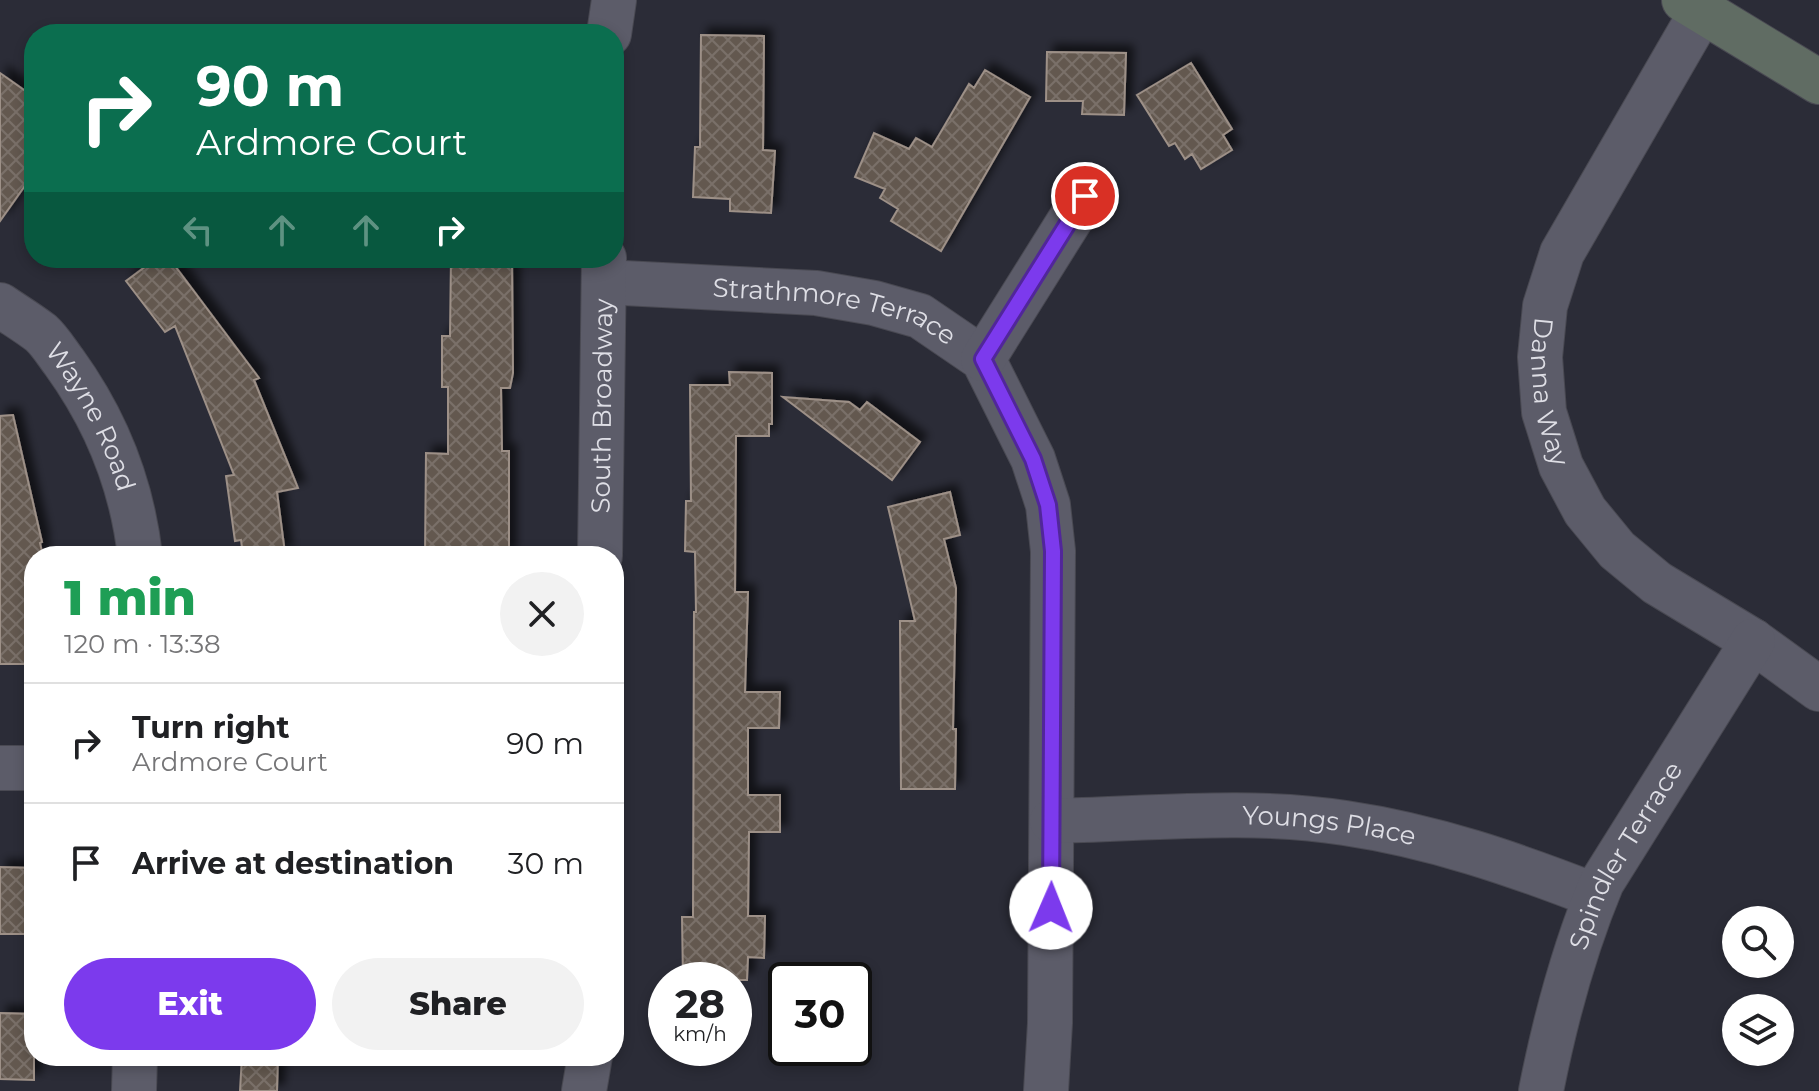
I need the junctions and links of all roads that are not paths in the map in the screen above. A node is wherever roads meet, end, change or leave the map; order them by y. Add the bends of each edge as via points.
1 (614, 0) edge
2 (1693, 5) edge
3 (610, 24) edge
4 (1819, 82) edge
5 (1085, 196) dead end
6 (604, 270) edge
7 (0, 305) edge
8 (983, 359) junction
9 (139, 546) edge
10 (600, 546) edge
11 (1753, 641) junction
12 (1819, 689) edge
13 (0, 768) edge
14 (24, 768) edge
15 (1052, 821) junction
16 (1596, 896) junction
17 (135, 1066) edge
18 (588, 1066) edge
19 (134, 1091) edge
20 (584, 1091) edge
21 (1046, 1091) edge
22 (1541, 1091) edge

1 - 3 street
2 - 4 street
2 - 11 street, Danna Way via 1562,253 1545,306 1540,357 1544,412 1561,466 1585,511 1617,550 1657,583
5 - 8 street
6 - 8 street, Strathmore Terrace via 874,303 920,316
6 - 10 street, South Broadway
7 - 9 street, Wayne Road via 43,335 101,421 124,476
8 - 15 street, Strathmore Terrace via 1033,459 1048,505 1053,551
11 - 12 street, Danna Way
11 - 16 street, Spindler Terrace
13 - 14 street
15 - 16 street, Youngs Place via 1259,816 1343,822 1425,837
15 - 21 street, Strathmore Terrace
16 - 22 street, Spindler Terrace via 1554,1027
17 - 19 street
18 - 20 street

